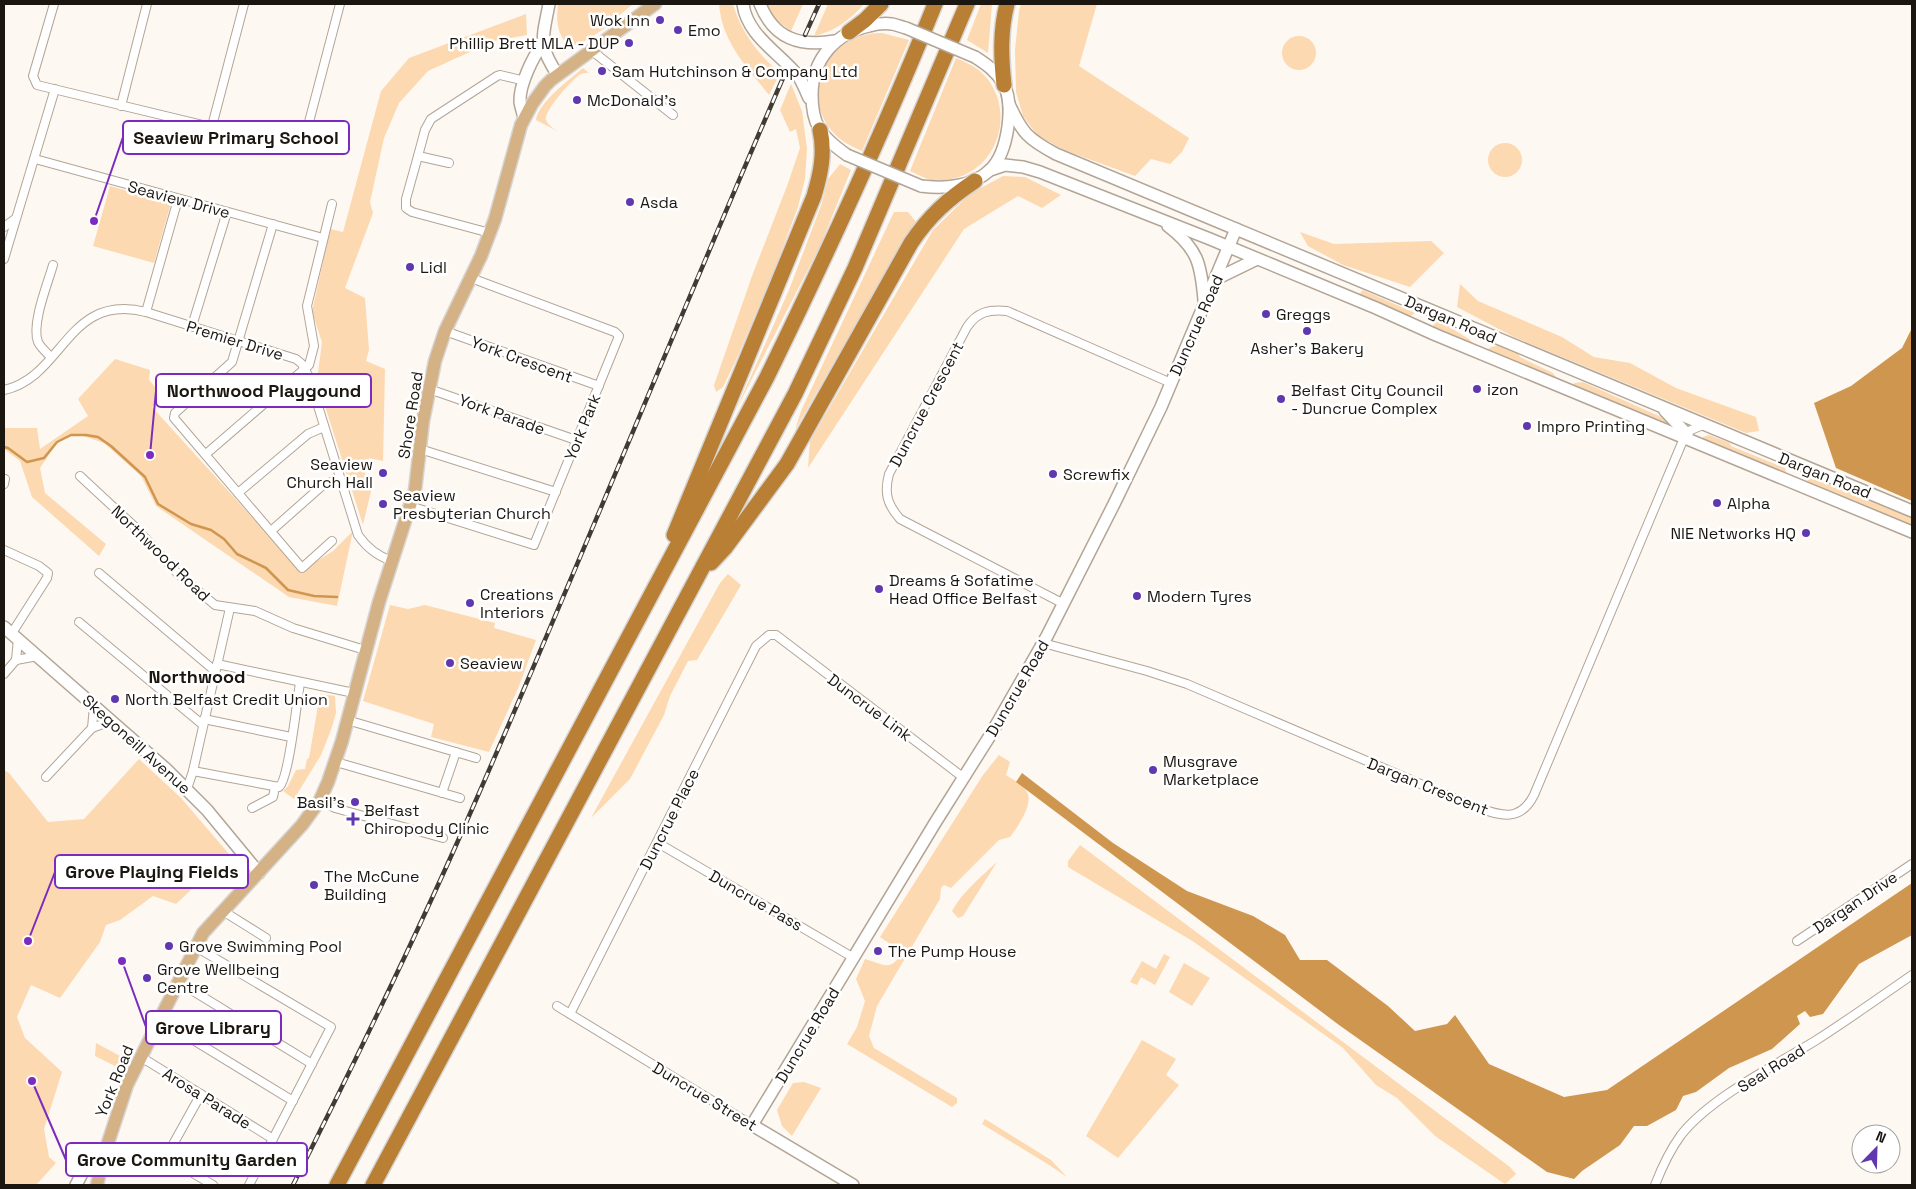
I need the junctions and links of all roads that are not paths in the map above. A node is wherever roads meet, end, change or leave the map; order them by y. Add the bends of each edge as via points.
1 (54, 4) edge
2 (147, 4) edge
3 (244, 4) edge
4 (340, 4) edge
5 (548, 4) edge
6 (655, 4) edge
7 (743, 4) edge
8 (760, 4) edge
9 (881, 4) edge
10 (935, 4) edge
11 (967, 4) edge
12 (1006, 4) edge
13 (849, 32) junction
14 (835, 41) junction
15 (543, 43) junction
16 (591, 50) junction
17 (558, 75) junction
18 (525, 81) junction
19 (1004, 85) junction
20 (55, 89) junction
21 (812, 104) junction
22 (1009, 104) junction
23 (120, 106) junction
24 (673, 115) dead end
25 (524, 118) junction
26 (212, 126) junction
27 (820, 130) junction
28 (418, 156) junction
29 (35, 159) junction
30 (449, 163) dead end
31 (990, 170) junction
32 (975, 181) junction
33 (178, 199) junction
34 (332, 204) dead end
35 (227, 212) junction
36 (15, 219) junction
37 (1159, 220) junction
38 (273, 224) junction
39 (4, 227) edge
40 (1236, 229) junction
41 (490, 232) junction
42 (323, 238) junction
43 (1229, 247) junction
44 (1257, 258) junction
45 (4, 259) edge
46 (53, 264) dead end
47 (471, 278) junction
48 (1216, 279) junction
49 (1204, 302) junction
50 (146, 312) junction
51 (192, 326) junction
52 (445, 331) junction
53 (239, 341) junction
54 (51, 357) junction
55 (305, 369) junction
56 (1170, 383) junction
57 (599, 386) junction
58 (428, 389) junction
59 (4, 390) edge
60 (1660, 406) junction
61 (1704, 425) junction
62 (324, 427) junction
63 (1686, 436) junction
64 (576, 440) junction
65 (420, 449) junction
66 (206, 454) junction
67 (80, 476) dead end
68 (340, 479) junction
69 (556, 492) junction
70 (238, 493) junction
71 (410, 506) junction
72 (1912, 511) edge
73 (271, 531) junction
74 (1912, 532) edge
75 (332, 541) dead end
76 (4, 550) edge
77 (392, 561) junction
78 (99, 573) dead end
79 (659, 582) junction
80 (694, 582) junction
81 (1064, 604) junction
82 (230, 608) junction
83 (80, 622) dead end
84 (12, 633) edge
85 (776, 635) joint
86 (1043, 643) junction
87 (366, 650) junction
88 (38, 656) junction
89 (16, 660) junction
90 (216, 668) junction
91 (4, 674) edge
92 (300, 683) junction
93 (354, 693) junction
94 (94, 706) junction
95 (347, 720) junction
96 (111, 721) junction
97 (204, 722) junction
98 (92, 728) junction
99 (291, 737) junction
100 (456, 752) junction
101 (476, 758) dead end
102 (336, 762) junction
103 (193, 771) junction
104 (46, 777) dead end
105 (964, 778) junction
106 (275, 787) junction
107 (187, 789) junction
108 (442, 793) junction
109 (460, 798) dead end
110 (320, 800) junction
111 (252, 808) dead end
112 (443, 838) dead end
113 (658, 843) junction
114 (1912, 864) edge
115 (258, 873) junction
116 (223, 912) junction
117 (266, 938) dead end
118 (1797, 941) dead end
119 (196, 947) junction
120 (854, 958) junction
121 (1912, 975) edge
122 (178, 983) junction
123 (557, 1006) dead end
124 (570, 1014) junction
125 (160, 1019) junction
126 (141, 1057) junction
127 (312, 1064) junction
128 (201, 1094) junction
129 (293, 1101) junction
130 (752, 1125) junction
131 (273, 1139) junction
132 (104, 1155) junction
133 (76, 1185) edge
134 (97, 1185) edge
135 (213, 1185) edge
136 (249, 1185) edge
137 (337, 1185) edge
138 (373, 1185) edge
139 (853, 1185) edge
140 (1655, 1185) edge

1 - 20 street via 33,76 37,85
2 - 23 street
3 - 26 street
4 - 26 street via 304,141 299,146
5 - 15 street
6 - 16 main road, Shore Road
7 - 21 street via 744,14 756,34 804,84
8 - 14 street via 770,23 786,36 818,44
9 - 13 highway
10 - 79 highway via 898,97 824,259 767,377
11 - 80 highway via 855,268 795,394
12 - 19 highway via 1001,37
13 - 14 street
13 - 19 street, bridge via 879,24 906,28 975,56 990,66
14 - 21 street via 814,73
15 - 17 street via 546,57
15 - 18 street via 535,54
16 - 17 main road, Shore Road
16 - 24 street
17 - 25 main road, Shore Road via 544,86
18 - 25 street via 520,104
18 - 28 street via 497,76 431,119
19 - 22 street
20 - 23 street
20 - 29 street
21 - 27 street
22 - 31 street via 1004,143
22 - 40 street, Dargan Road via 1017,122 1036,143
23 - 26 street
25 - 41 main road, Shore Road
27 - 32 street, bridge via 847,155 921,186 950,187
27 - 79 highway via 823,155 814,196 674,536
28 - 30 street
28 - 41 street via 406,208
29 - 33 street, Seaview Drive
29 - 36 street
31 - 32 street
31 - 37 street, Dargan Road via 1005,166 1024,167
32 - 80 highway via 926,222 911,243 787,464 725,548
33 - 35 street, Seaview Drive
33 - 50 street
34 - 42 street
35 - 38 street, Seaview Drive
35 - 51 street
36 - 39 street
36 - 45 street
37 - 43 street, Dargan Road
37 - 49 street via 1190,245 1202,273
38 - 42 street, Seaview Drive
38 - 53 street
40 - 43 street, Duncrue Road
40 - 60 street, Dargan Road
41 - 47 main road, Shore Road
42 - 55 street via 307,306 314,346
43 - 44 street, Dargan Road
43 - 48 street, Duncrue Road
44 - 48 street
44 - 63 street, Dargan Road
46 - 54 street via 37,333 38,342
47 - 52 main road, Shore Road
47 - 57 street, York Park via 615,332 619,336
48 - 49 street, Duncrue Road
49 - 56 street, Duncrue Road
50 - 51 street, Premier Drive
50 - 54 street, Premier Drive via 115,309 98,314 83,322
51 - 53 street, Premier Drive
52 - 57 street, York Crescent
52 - 58 main road, Shore Road
53 - 55 street, Premier Drive via 296,359
53 - 66 street via 228,368 175,413 174,418
54 - 59 street, Premier Drive via 24,383
55 - 62 street
55 - 66 street
56 - 81 street, Duncrue Road
56 - 81 street, Duncrue Crescent via 1007,311 982,312 967,327 889,474 887,495 891,509 900,519
57 - 64 street, York Park
58 - 64 street, York Parade
58 - 65 main road, Shore Road
60 - 61 street, Dargan Road
60 - 63 street
61 - 63 street
61 - 72 street, Dargan Road
62 - 68 street
62 - 70 street via 308,434
63 - 74 street, Dargan Road
63 - 86 street, Dargan Crescent via 1530,805 1510,816 1472,806 1195,687
64 - 69 street, York Park
65 - 69 street
65 - 71 main road, Shore Road
66 - 70 street
67 - 82 street, Northwood Road via 136,528 178,574 215,605
68 - 73 street via 323,485
68 - 77 street via 358,535 371,551
69 - 71 street, York Park via 534,545
70 - 73 street
71 - 77 main road, Shore Road
73 - 75 street via 302,568
76 - 84 street via 48,573
77 - 87 main road, Shore Road
78 - 90 street
79 - 137 highway
80 - 138 highway
81 - 86 street, Duncrue Road
82 - 87 street, Northwood Road via 255,611 293,628
82 - 90 street
83 - 97 street
84 - 88 street, Skegoneill Avenue
84 - 89 street
85 - 105 street, Duncrue Link
85 - 113 street, Duncrue Place via 769,635 756,646
86 - 105 street, Duncrue Road
87 - 93 main road, Shore Road
88 - 89 street
88 - 94 street, Skegoneill Avenue
89 - 91 street
90 - 92 street
90 - 97 street
92 - 93 street
92 - 99 street
93 - 95 main road, Shore Road
94 - 96 street, Skegoneill Avenue
94 - 98 street
95 - 100 street
95 - 102 main road, Shore Road
96 - 98 street
96 - 107 street, Skegoneill Avenue
97 - 99 street
97 - 103 street
98 - 104 street
99 - 106 street via 283,784
100 - 101 street
100 - 108 street
102 - 108 street
102 - 110 main road, Shore Road
103 - 106 street
103 - 107 street
105 - 120 street, Duncrue Road
106 - 111 street via 273,797
107 - 115 street, Skegoneill Avenue
108 - 109 street
110 - 112 street via 335,808
110 - 115 main road, Shore Road
113 - 120 street, Duncrue Pass
113 - 124 street, Duncrue Place
114 - 118 street, Dargan Drive
115 - 116 main road, York Road
116 - 117 street
116 - 119 main road, York Road via 206,929
119 - 122 main road, York Road
119 - 127 street via 331,1027
120 - 130 street, Duncrue Road
121 - 140 street, Seal Road via 1702,1114 1672,1148
122 - 125 main road, York Road
122 - 127 street
123 - 124 street, Duncrue Street
124 - 130 street, Duncrue Street
125 - 126 main road, York Road
125 - 129 street
126 - 128 street, Arosa Parade
126 - 132 main road, York Road via 121,1100
127 - 129 street
128 - 131 street, Arosa Parade
128 - 135 street via 170,1155 172,1160
129 - 131 street
130 - 139 street, Duncrue Street
131 - 136 street
132 - 133 street via 90,1161
132 - 134 main road, York Road

